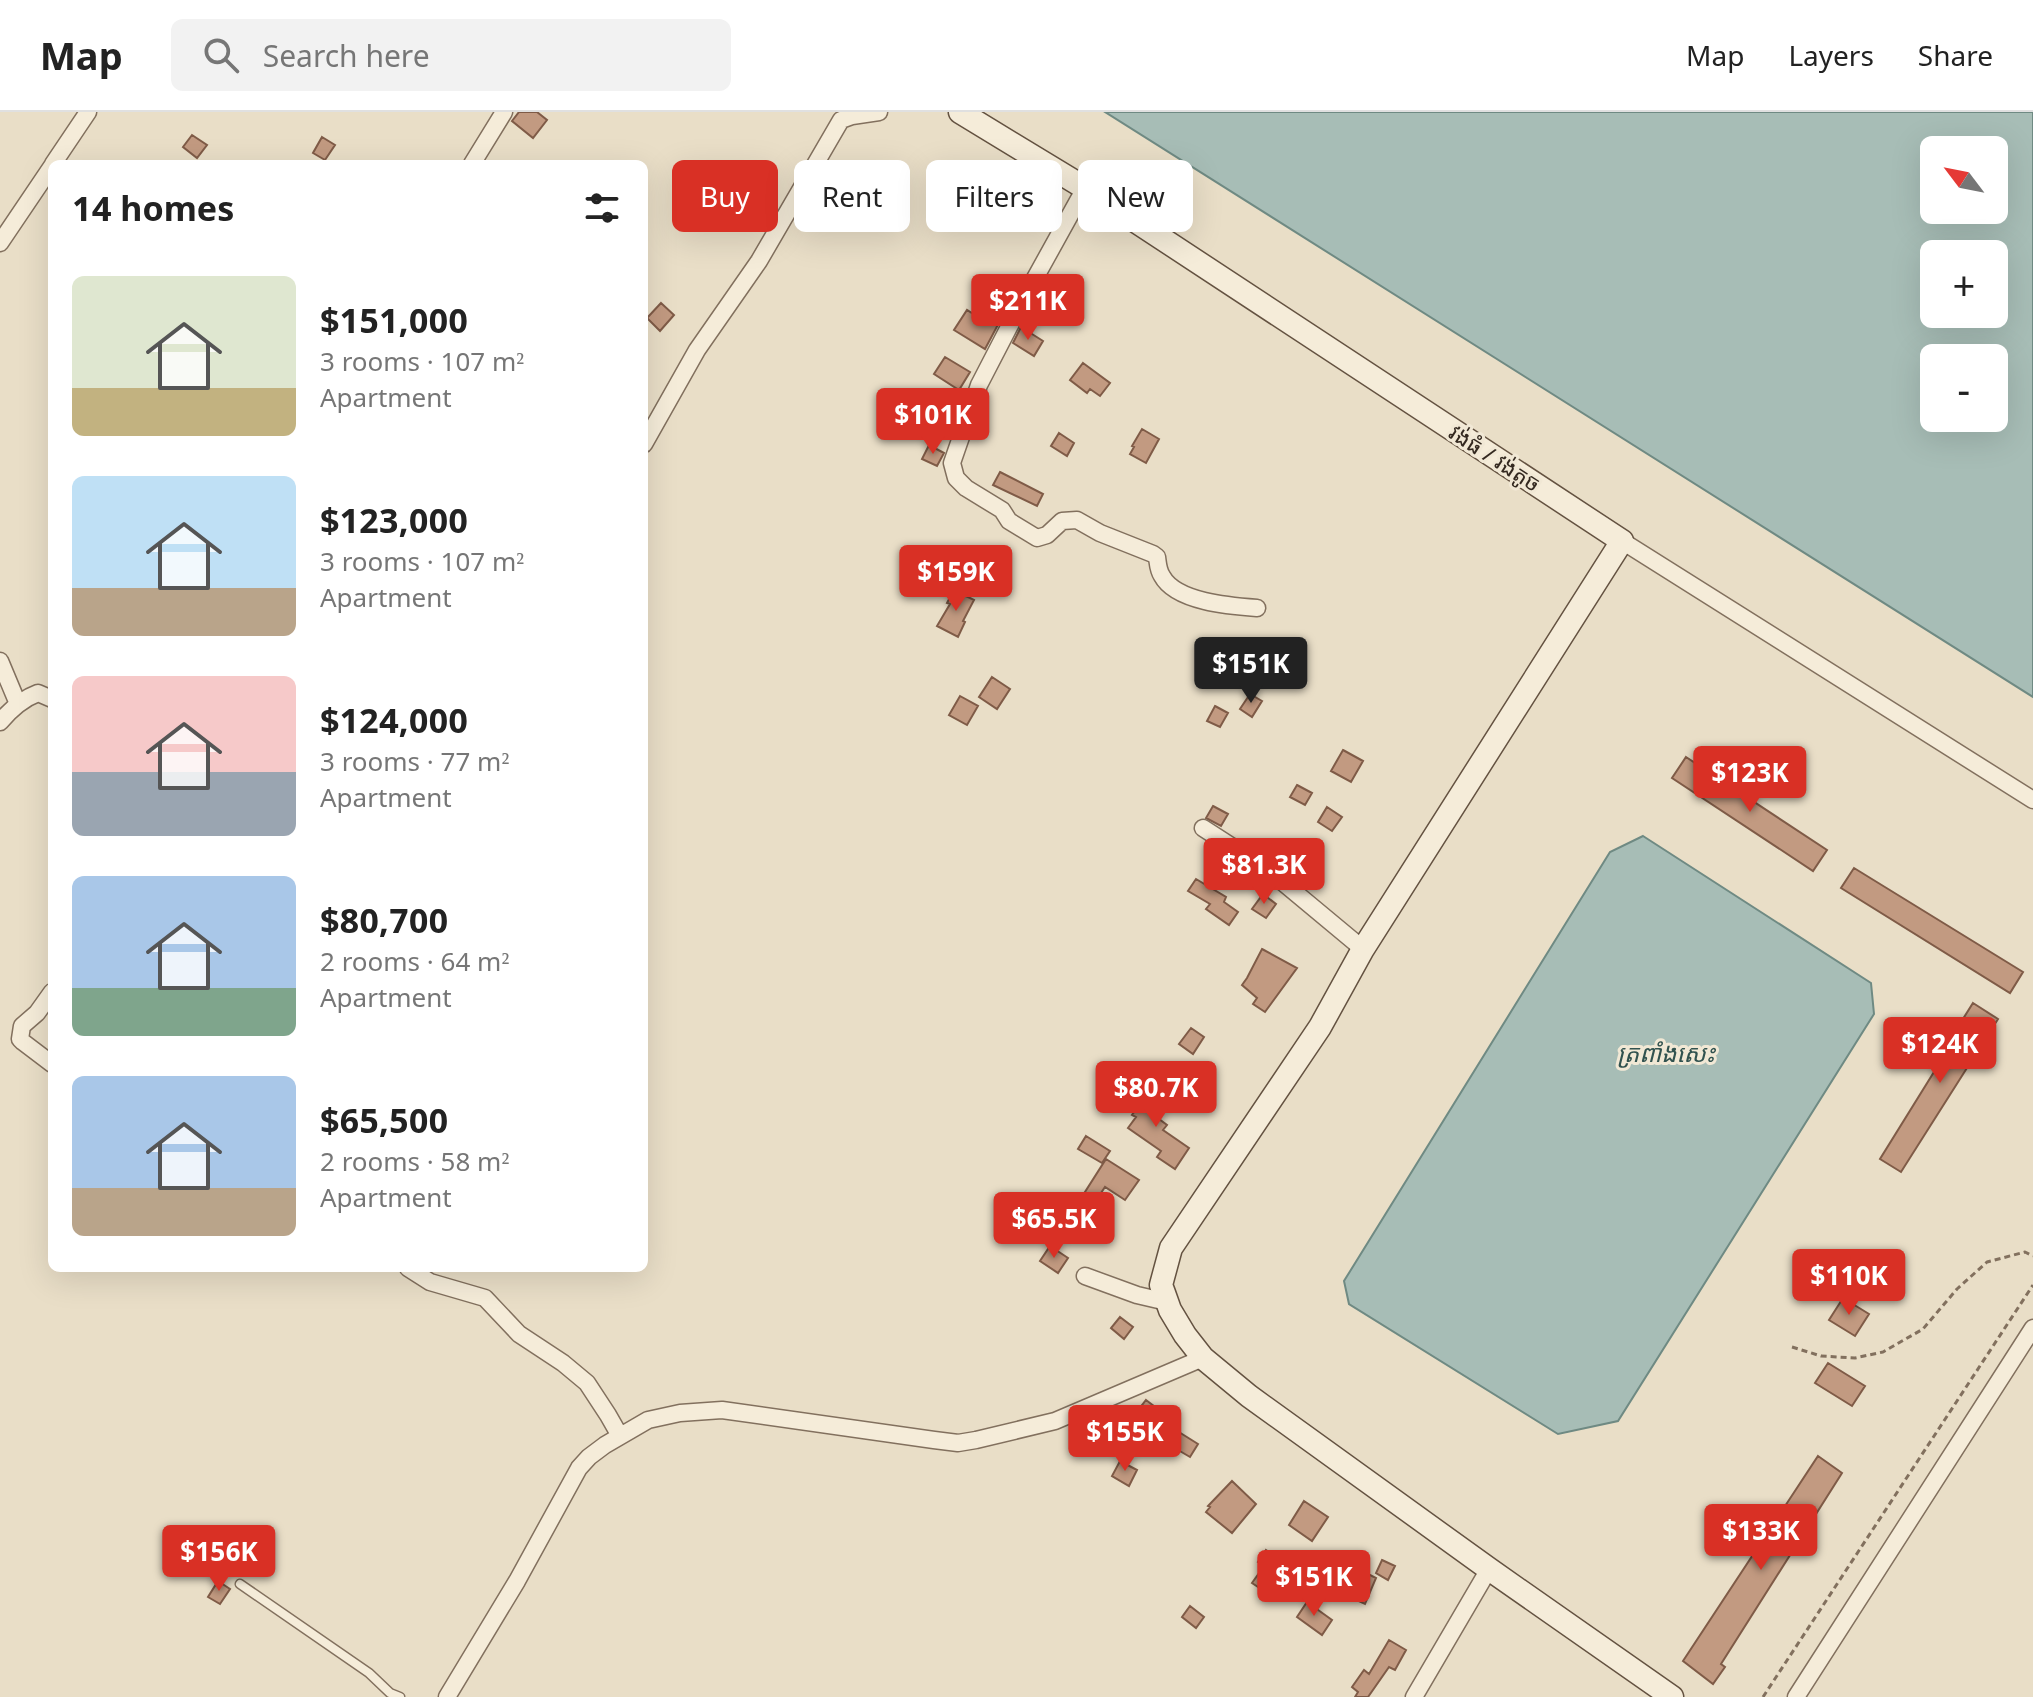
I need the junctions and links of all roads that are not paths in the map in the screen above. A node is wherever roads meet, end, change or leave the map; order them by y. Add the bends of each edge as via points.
1 (88, 112) edge
2 (504, 112) edge
3 (879, 112) edge
4 (960, 112) edge
5 (55, 160) edge
6 (474, 160) edge
7 (48, 171) edge
8 (1078, 184) edge
9 (1078, 201) edge
10 (1152, 232) edge
11 (0, 243) edge
12 (648, 437) edge
13 (1622, 541) junction
14 (1257, 608) dead end
15 (0, 661) edge
16 (48, 697) edge
17 (18, 704) junction
18 (0, 722) edge
19 (2033, 800) edge
20 (1203, 828) dead end
21 (1363, 949) junction
22 (48, 998) edge
23 (48, 1061) edge
24 (414, 1272) edge
25 (1085, 1276) dead end
26 (1167, 1302) junction
27 (2033, 1328) edge
28 (1203, 1358) junction
29 (620, 1436) junction
30 (1489, 1569) junction
31 (240, 1584) dead end
32 (400, 1697) edge
33 (447, 1697) edge
34 (1414, 1697) edge
35 (1672, 1697) edge
36 (1796, 1697) edge

1 - 5 street
2 - 6 street
3 - 12 street via 841,120
4 - 8 main road, វង់ធំ / វង់តូច
7 - 11 street
9 - 14 street via 979,385 952,463 956,478 1037,538 1062,521 1077,520 1153,554 1167,583 1189,597
10 - 13 main road, វង់ធំ / វង់តូច
13 - 19 street, វង់ធំ / វង់តូច
13 - 21 main road
15 - 17 street
16 - 17 street via 38,693
17 - 18 street
20 - 21 street via 1268,870
21 - 26 main road via 1320,1027 1171,1248 1161,1285
22 - 23 street via 22,1026 20,1039
24 - 29 street via 485,1298 519,1334 587,1383
25 - 26 street
26 - 28 main road
27 - 36 street
28 - 29 street via 1055,1421 958,1443 722,1410 648,1420
28 - 30 main road
29 - 33 street via 579,1468
30 - 34 street
30 - 35 main road
31 - 32 lane

